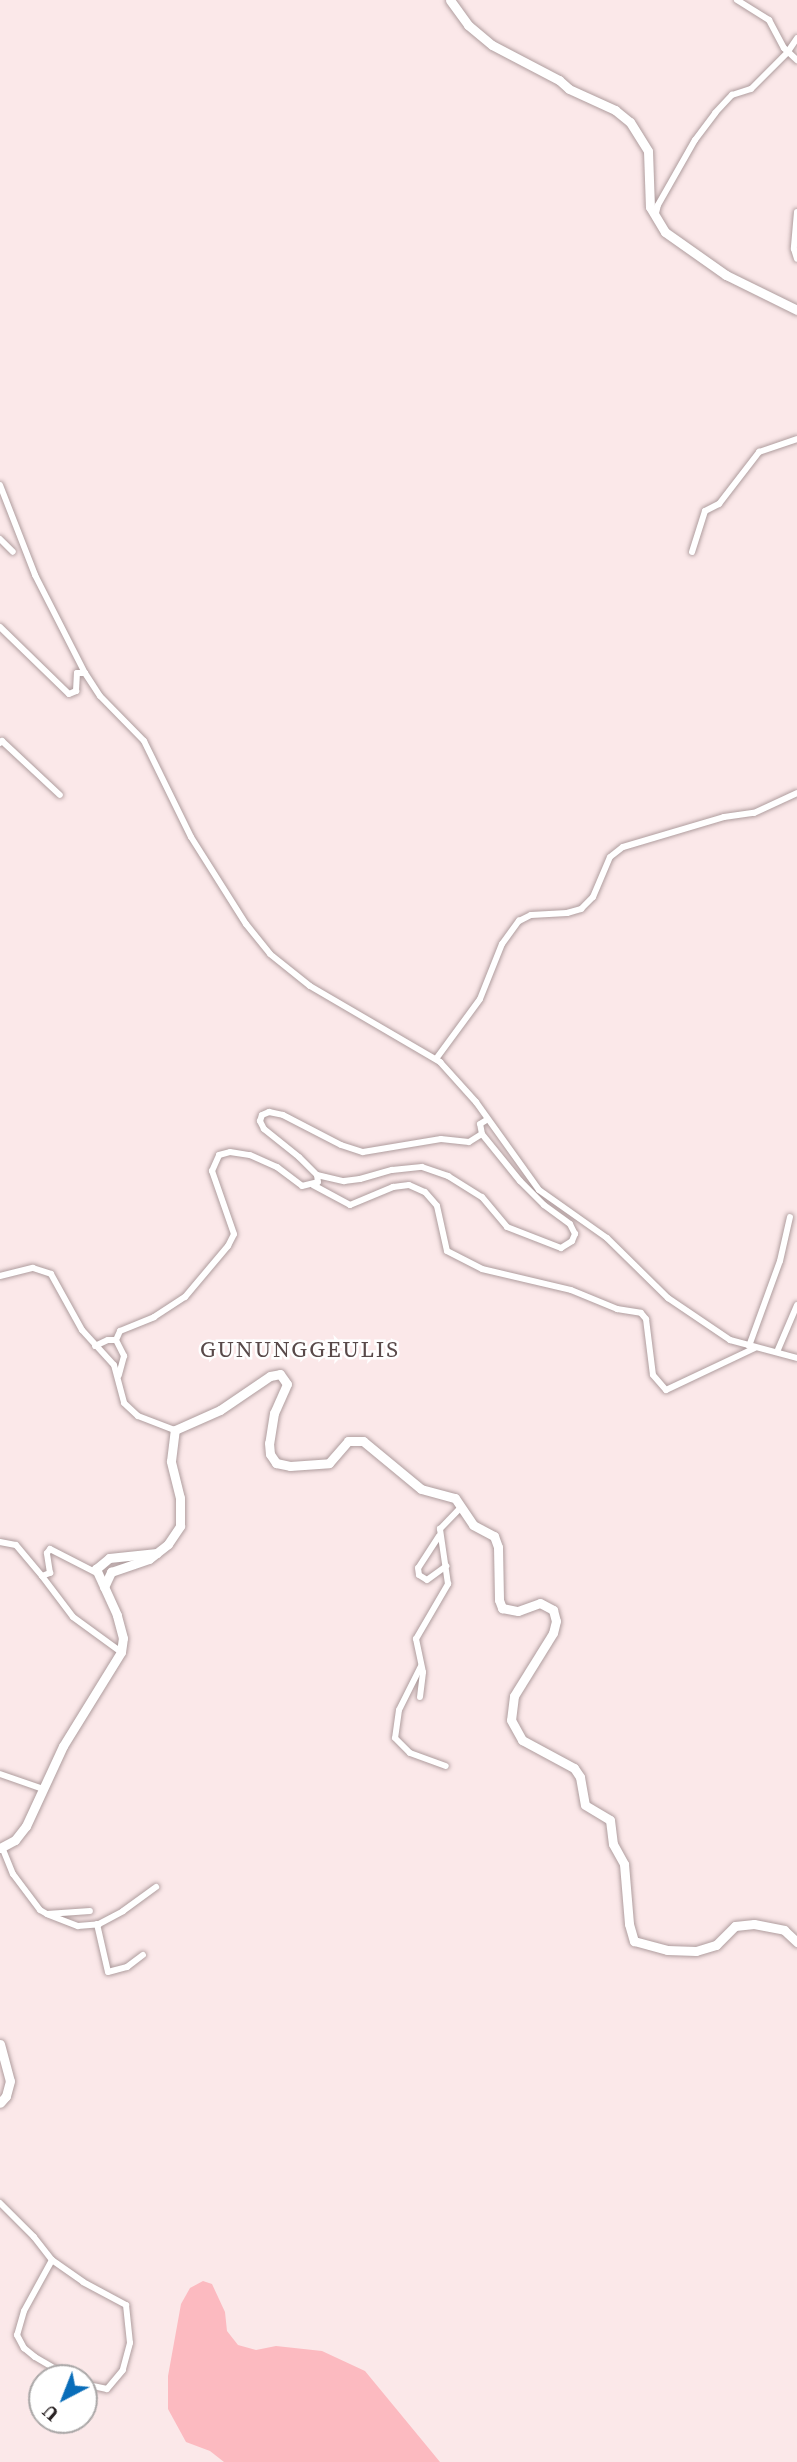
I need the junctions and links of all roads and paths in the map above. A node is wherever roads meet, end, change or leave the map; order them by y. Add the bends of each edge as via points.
1 (737, 0) edge
2 (456, 3) edge
3 (797, 38) edge
4 (787, 53) junction
5 (797, 60) edge
6 (797, 212) edge
7 (654, 219) junction
8 (797, 260) edge
9 (797, 310) edge
10 (797, 439) edge
11 (0, 485) edge
12 (0, 539) edge
13 (13, 552) dead end
14 (692, 552) dead end
15 (0, 627) edge
16 (85, 673) junction
17 (1, 740) edge
18 (797, 793) edge
19 (60, 795) dead end
20 (436, 1059) junction
21 (488, 1119) junction
22 (482, 1133) junction
23 (317, 1175) junction
24 (313, 1185) junction
25 (790, 1217) dead end
26 (0, 1276) edge
27 (797, 1305) edge
28 (116, 1340) junction
29 (96, 1346) junction
30 (753, 1346) junction
31 (777, 1352) junction
32 (797, 1358) edge
33 (119, 1376) junction
34 (175, 1430) junction
35 (461, 1507) junction
36 (439, 1536) junction
37 (0, 1542) edge
38 (159, 1553) junction
39 (446, 1566) junction
40 (96, 1572) junction
41 (43, 1576) junction
42 (104, 1587) junction
43 (121, 1652) junction
44 (421, 1665) junction
45 (420, 1697) dead end
46 (446, 1766) dead end
47 (0, 1774) edge
48 (43, 1789) junction
49 (1, 1847) edge
50 (156, 1887) dead end
51 (90, 1911) dead end
52 (47, 1914) junction
53 (97, 1924) junction
54 (797, 1942) edge
55 (143, 1955) dead end
56 (0, 2044) edge
57 (0, 2103) edge
58 (0, 2203) edge
59 (52, 2260) junction
60 (47, 2364) edge
61 (98, 2387) edge

1 - 4 street via 769,20
2 - 7 main road via 468,25 492,45 630,122 648,151
3 - 4 street
4 - 5 street
4 - 7 street via 751,89 732,95 715,113 689,149
6 - 8 street
7 - 9 main road via 678,243 721,272
10 - 14 street via 759,452 719,504 705,511
11 - 16 street via 19,541
12 - 13 street
15 - 16 street via 69,694 76,691 77,673
16 - 20 street via 100,696 144,741 191,837 270,954 310,986
17 - 19 street
18 - 20 street via 754,813 724,817 623,847 610,857 593,897 581,909 531,915 519,921 502,944 480,999
20 - 21 street
21 - 22 street via 480,1124
21 - 30 street via 544,1195 607,1238 668,1298 730,1340
22 - 23 street via 469,1142 441,1139 363,1152 283,1115 261,1115 264,1129
22 - 23 street via 520,1181 570,1224 575,1234 572,1241 561,1248 507,1227 482,1197 448,1176 422,1167 360,1180
23 - 24 street via 318,1182
24 - 28 street via 302,1186 277,1167 250,1155 219,1155 212,1171 233,1234 228,1246 185,1297 120,1331
24 - 30 street via 350,1205 409,1185 425,1192 437,1206 447,1251 482,1269 641,1313 646,1319 653,1375 663,1389
25 - 30 street
26 - 29 street via 33,1268 48,1272
27 - 31 street
28 - 29 street
28 - 33 street via 124,1356
29 - 33 street
30 - 31 street
31 - 32 street
33 - 34 street via 120,1395 130,1410
34 - 35 main road via 281,1374 287,1384 274,1413 269,1443 270,1454 279,1465 329,1463 348,1441 363,1441 412,1483 430,1493 453,1496
34 - 38 main road via 170,1461 182,1513 174,1537
35 - 36 street via 442,1526
35 - 54 main road via 473,1525 496,1541 502,1608 518,1611 540,1602 554,1612 553,1633 514,1696 511,1720 522,1740 574,1768 585,1805 610,1820 613,1844 624,1864 628,1924 634,1941 667,1950 696,1951 716,1945 735,1926 754,1924 784,1930
36 - 39 street
36 - 39 street via 418,1568 419,1575 427,1580
37 - 41 street via 16,1545
38 - 40 main road via 109,1558 100,1562
38 - 42 main road via 113,1570
39 - 44 street via 447,1588 416,1639
40 - 41 street via 51,1549 47,1553 50,1573
40 - 42 main road
41 - 43 street via 73,1617
42 - 43 main road via 120,1626
43 - 48 main road via 62,1746
44 - 45 street
44 - 46 street via 399,1710 395,1738 410,1753
47 - 48 street
48 - 49 main road via 20,1836
49 - 52 street via 22,1890
50 - 53 street
51 - 52 street
52 - 53 street via 67,1924
53 - 55 street via 108,1972 127,1967
56 - 57 main road via 10,2081
58 - 59 street
59 - 60 street via 24,2311 17,2335 24,2348
59 - 61 street via 83,2283 121,2302 128,2311 130,2343 123,2370 107,2389

